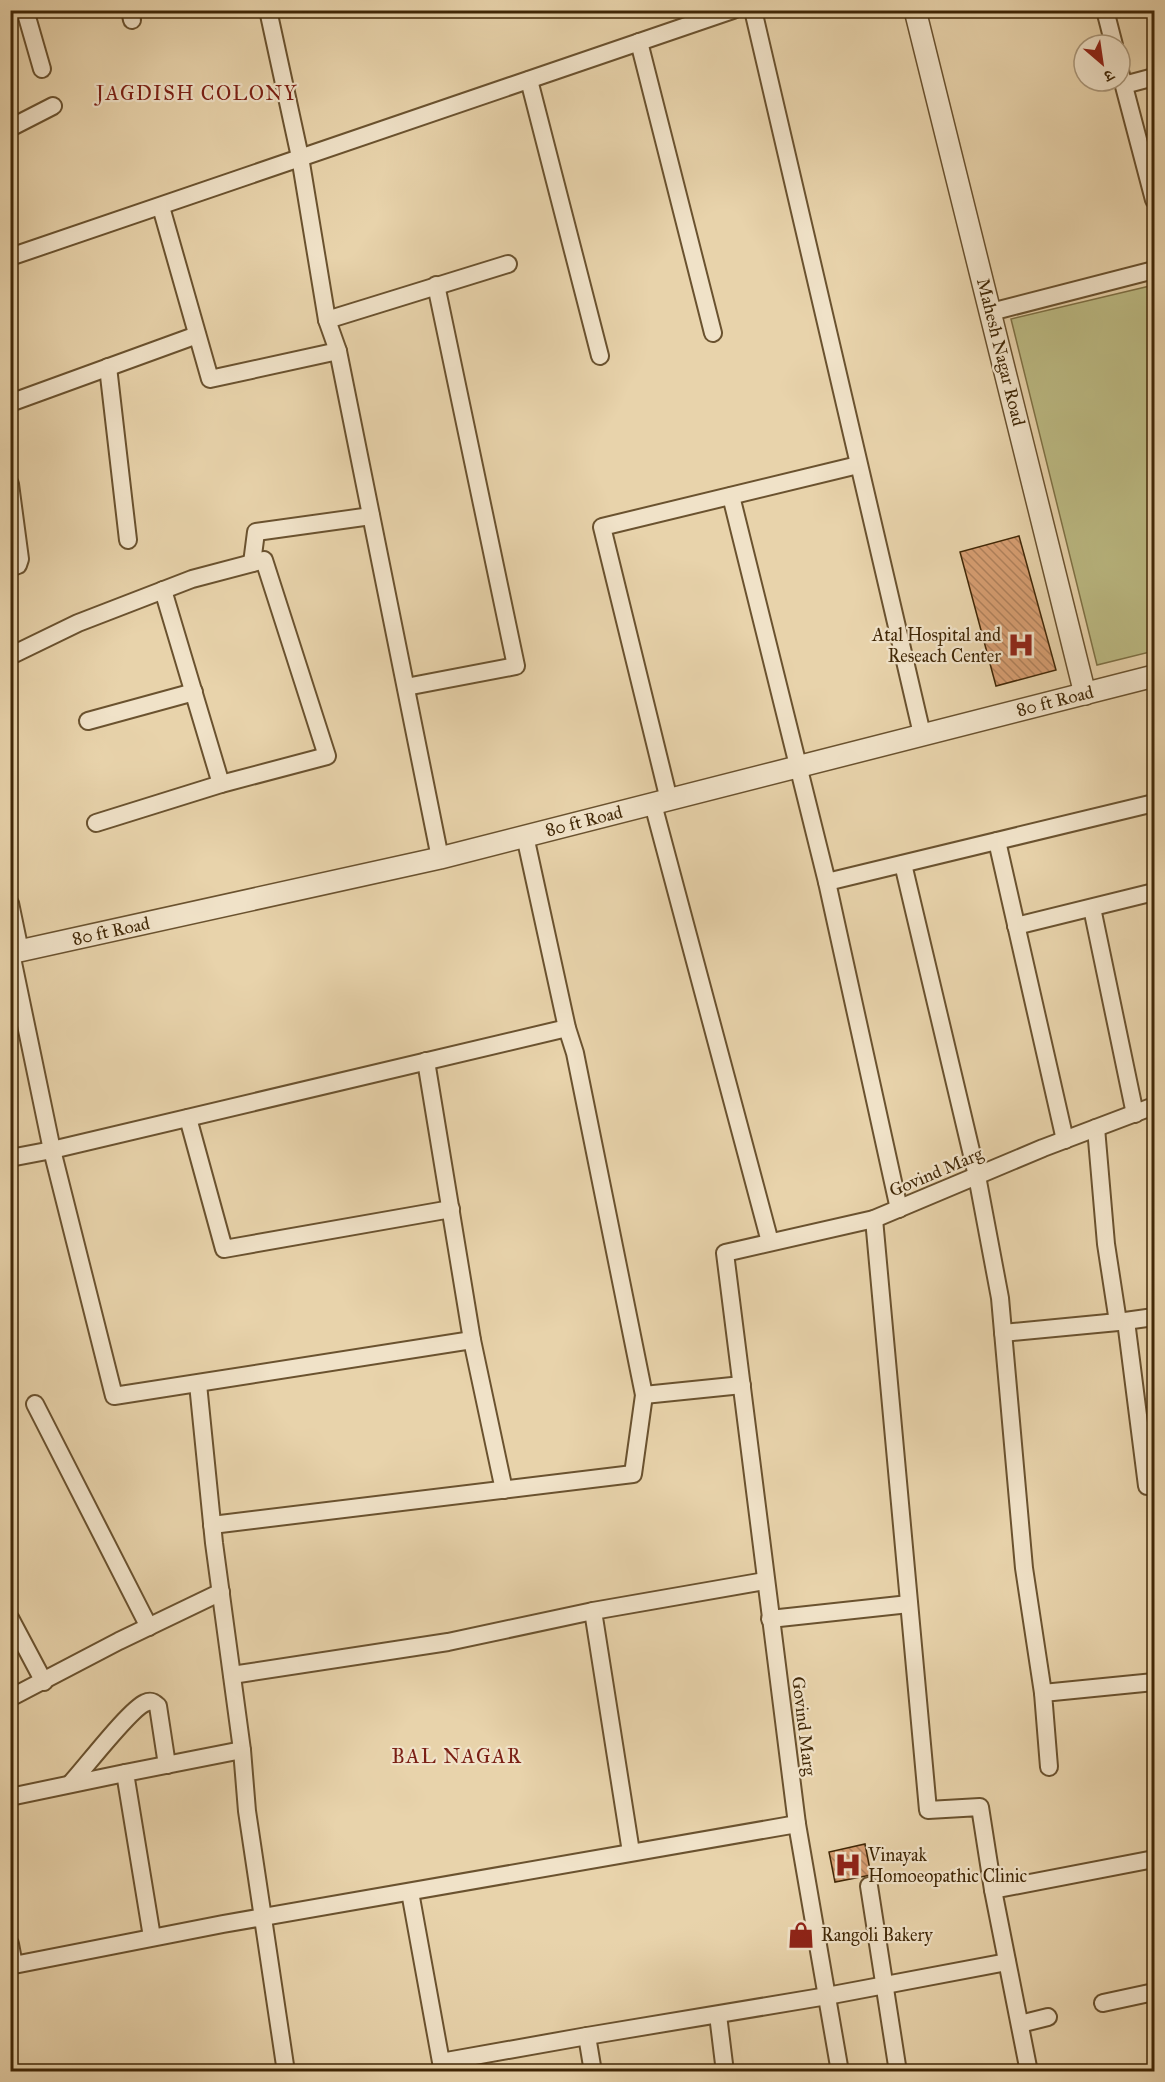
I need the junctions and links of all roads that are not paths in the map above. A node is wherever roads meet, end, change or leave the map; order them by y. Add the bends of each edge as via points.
1 (25, 10) edge
2 (268, 10) edge
3 (733, 10) edge
4 (753, 10) edge
5 (915, 10) edge
6 (1105, 10) edge
7 (1111, 33) edge
8 (639, 42) junction
9 (42, 69) dead end
10 (1155, 77) edge
11 (1132, 78) edge
12 (529, 80) junction
13 (1126, 93) edge
14 (53, 106) dead end
15 (10, 128) edge
16 (300, 157) junction
17 (1155, 200) edge
18 (160, 207) junction
19 (10, 257) edge
20 (508, 264) dead end
21 (1155, 270) edge
22 (436, 285) junction
23 (991, 312) junction
24 (327, 320) junction
25 (712, 333) dead end
26 (197, 335) junction
27 (338, 351) junction
28 (600, 356) dead end
29 (108, 367) junction
30 (10, 403) edge
31 (858, 465) junction
32 (10, 484) edge
33 (731, 496) junction
34 (371, 516) junction
35 (128, 540) dead end
36 (252, 563) junction
37 (10, 568) edge
38 (163, 590) junction
39 (10, 656) edge
40 (1155, 676) edge
41 (406, 687) junction
42 (194, 692) junction
43 (1085, 694) junction
44 (88, 721) dead end
45 (922, 734) junction
46 (798, 768) junction
47 (221, 784) junction
48 (661, 802) junction
49 (1155, 803) edge
50 (96, 823) dead end
51 (525, 836) junction
52 (997, 841) junction
53 (440, 858) junction
54 (903, 864) junction
55 (827, 882) junction
56 (1155, 892) edge
57 (10, 903) edge
58 (1092, 908) junction
59 (1017, 926) junction
60 (14, 952) edge
61 (567, 1028) junction
62 (426, 1061) junction
63 (1155, 1106) edge
64 (1135, 1114) junction
65 (188, 1118) junction
66 (1096, 1128) junction
67 (1065, 1140) junction
68 (52, 1150) junction
69 (10, 1158) edge
70 (977, 1176) junction
71 (451, 1209) junction
72 (899, 1209) junction
73 (874, 1219) junction
74 (770, 1242) junction
75 (1155, 1317) edge
76 (1122, 1322) junction
77 (1003, 1333) junction
78 (472, 1340) junction
79 (198, 1384) junction
80 (742, 1384) junction
81 (644, 1395) junction
82 (35, 1404) dead end
83 (1147, 1486) dead end
84 (504, 1490) junction
85 (212, 1525) junction
86 (765, 1581) junction
87 (221, 1592) junction
88 (909, 1604) junction
89 (593, 1611) junction
90 (10, 1618) edge
91 (770, 1619) junction
92 (149, 1626) junction
93 (232, 1675) junction
94 (44, 1682) junction
95 (1155, 1682) edge
96 (1043, 1693) junction
97 (10, 1698) edge
98 (242, 1750) junction
99 (167, 1765) junction
100 (1049, 1767) dead end
101 (125, 1773) junction
102 (70, 1784) junction
103 (10, 1797) edge
104 (797, 1824) junction
105 (631, 1852) junction
106 (1155, 1859) edge
107 (869, 1886) dead end
108 (993, 1890) junction
109 (410, 1892) junction
110 (262, 1917) junction
111 (152, 1937) junction
112 (10, 1944) edge
113 (1007, 1962) junction
114 (12, 1967) edge
115 (885, 1985) junction
116 (1155, 1992) edge
117 (827, 1996) junction
118 (1103, 2003) dead end
119 (718, 2015) junction
120 (1048, 2017) dead end
121 (1020, 2024) junction
122 (587, 2036) junction
123 (442, 2067) edge
124 (286, 2072) edge
125 (593, 2072) edge
126 (724, 2072) edge
127 (840, 2072) edge
128 (898, 2072) edge
129 (1029, 2072) edge

1 - 9 street
2 - 16 street
3 - 8 street
4 - 31 street
5 - 23 street, Mahesh Nagar Road
6 - 7 street
8 - 12 street
8 - 25 street
10 - 11 street
12 - 16 street
12 - 28 street
13 - 17 street
14 - 15 street
16 - 18 street
16 - 24 street
18 - 19 street
18 - 26 street
20 - 22 street
21 - 23 street
22 - 24 street
22 - 41 street via 516,666
23 - 43 street, Mahesh Nagar Road
24 - 27 street
26 - 27 street via 210,379
26 - 29 street
27 - 34 street
29 - 30 street
29 - 35 street
31 - 33 street
31 - 45 street
32 - 37 street via 20,560
33 - 46 street
33 - 48 street via 602,527
34 - 36 street via 256,532
34 - 41 street
36 - 38 street
36 - 47 street via 264,560 327,756
38 - 39 street via 78,623
38 - 42 street
40 - 43 street, 80 ft Road
41 - 53 street
42 - 44 street
42 - 47 street
43 - 45 street, 80 ft Road
45 - 46 street, 80 ft Road
46 - 48 street, 80 ft Road
46 - 55 street
47 - 50 street
48 - 51 street, 80 ft Road
48 - 74 street
49 - 52 street
51 - 53 street, 80 ft Road
51 - 61 street
52 - 54 street
52 - 59 street
53 - 60 street, 80 ft Road
54 - 55 street
54 - 70 street
55 - 72 street
56 - 58 street
57 - 60 street
58 - 59 street
58 - 64 street
59 - 67 street
60 - 68 street
61 - 62 street
61 - 81 street
62 - 65 street
62 - 71 street
63 - 64 street, Govind Marg
64 - 66 street, Govind Marg
65 - 68 street
65 - 71 street via 224,1248
66 - 67 street, Govind Marg
66 - 76 street via 1106,1244
67 - 70 street, Govind Marg
68 - 69 street
68 - 79 street via 114,1396
70 - 72 street, Govind Marg
70 - 77 street
71 - 78 street
72 - 73 street, Govind Marg
73 - 74 street, Govind Marg
73 - 88 street
74 - 80 street, Govind Marg via 725,1252
75 - 76 street
76 - 77 street
76 - 83 street
77 - 96 street via 1024,1568
78 - 79 street
78 - 84 street
79 - 85 street
80 - 81 street
80 - 86 street, Govind Marg
81 - 84 street via 633,1474
82 - 92 street
84 - 85 street
85 - 87 street
86 - 89 street
86 - 91 street, Govind Marg
87 - 92 street
87 - 93 street
88 - 91 street
88 - 108 street via 928,1809 980,1807
89 - 93 street via 448,1642
89 - 105 street
90 - 94 street
91 - 104 street, Govind Marg
92 - 94 street
93 - 98 street
94 - 97 street
95 - 96 street
96 - 100 street
98 - 99 street
98 - 110 street
99 - 101 street
99 - 102 street via 158,1706 148,1701
101 - 102 street
101 - 111 street
102 - 103 street
104 - 105 street
104 - 117 street, Govind Marg
105 - 109 street
106 - 108 street
107 - 115 street
108 - 113 street
109 - 110 street
109 - 123 street
110 - 111 street
110 - 124 street
111 - 114 street
112 - 114 street
113 - 115 street
113 - 121 street
115 - 117 street
115 - 128 street
116 - 118 street
117 - 119 street
117 - 127 street, Govind Marg
119 - 122 street
119 - 126 street
120 - 121 street
121 - 129 street
122 - 123 street
122 - 125 street

